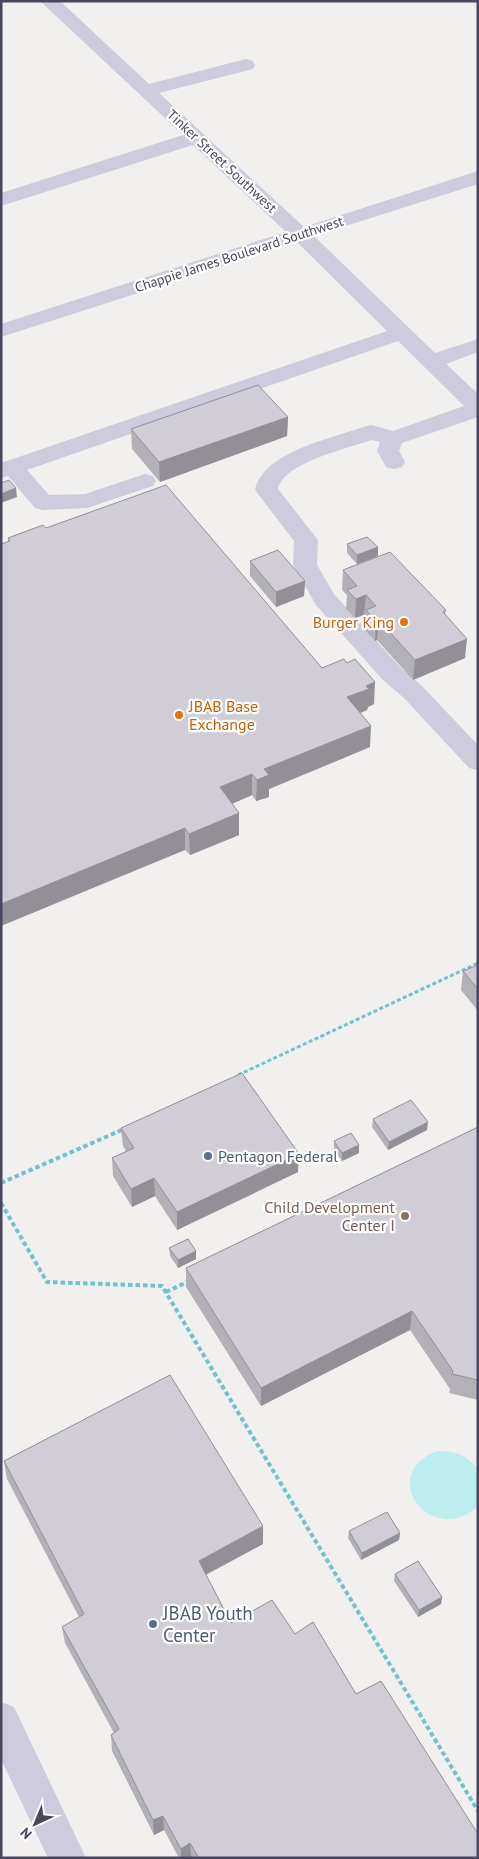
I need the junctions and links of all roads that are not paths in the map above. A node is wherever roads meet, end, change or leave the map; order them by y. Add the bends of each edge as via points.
1 (49, 1) edge
2 (246, 65) dead end
3 (146, 90) junction
4 (197, 138) junction
5 (478, 177) edge
6 (1, 200) edge
7 (300, 234) junction
8 (1, 331) edge
9 (401, 332) junction
10 (478, 345) edge
11 (432, 362) junction
12 (478, 408) edge
13 (7, 469) edge
14 (145, 481) dead end
15 (478, 761) edge
16 (1, 1720) edge
17 (68, 1858) edge

1 - 3 street, Tinker Street Southwest
2 - 3 street
3 - 4 street, Tinker Street Southwest
4 - 6 street
4 - 7 street, Tinker Street Southwest
5 - 7 street, Chappie James Boulevard Southwest
7 - 8 street, Chappie James Boulevard Southwest
7 - 9 street, Tinker Street Southwest
9 - 11 street, Tinker Street Southwest
9 - 13 street
10 - 11 street
11 - 12 street, Tinker Street Southwest
12 - 15 street via 394,451 371,432 291,461 275,472 266,490 306,540 305,566 325,599 391,673
13 - 14 street via 43,503 87,501
16 - 17 street

